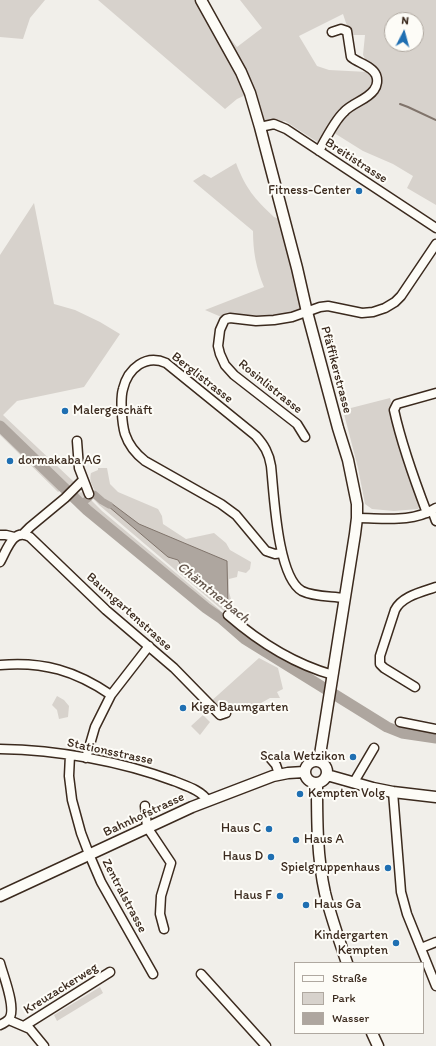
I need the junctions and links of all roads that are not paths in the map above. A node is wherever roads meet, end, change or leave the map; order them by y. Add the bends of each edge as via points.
1 (201, 0) edge
2 (332, 32) dead end
3 (260, 127) junction
4 (319, 151) junction
5 (436, 228) edge
6 (436, 244) edge
7 (307, 312) junction
8 (436, 393) edge
9 (305, 438) dead end
10 (77, 441) dead end
11 (83, 480) junction
12 (89, 494) dead end
13 (432, 510) edge
14 (357, 518) junction
15 (436, 521) edge
16 (24, 534) junction
17 (0, 535) edge
18 (14, 538) junction
19 (282, 553) junction
20 (0, 562) edge
21 (436, 586) edge
22 (344, 598) junction
23 (228, 615) dead end
24 (149, 646) junction
25 (0, 665) edge
26 (332, 679) junction
27 (415, 687) dead end
28 (111, 695) junction
29 (226, 712) dead end
30 (400, 722) dead end
31 (436, 729) edge
32 (0, 748) edge
33 (374, 748) dead end
34 (70, 755) junction
35 (86, 758) junction
36 (270, 758) dead end
37 (319, 761) junction
38 (304, 772) junction
39 (279, 774) junction
40 (327, 774) junction
41 (354, 782) junction
42 (316, 784) junction
43 (393, 792) junction
44 (436, 796) edge
45 (208, 801) junction
46 (145, 806) dead end
47 (147, 828) junction
48 (89, 854) junction
49 (0, 896) edge
50 (164, 929) dead end
51 (436, 942) edge
52 (421, 948) junction
53 (347, 962) edge
54 (0, 963) edge
55 (110, 972) dead end
56 (153, 974) dead end
57 (201, 974) dead end
58 (436, 986) edge
59 (9, 1020) junction
60 (0, 1026) edge
61 (24, 1026) junction
62 (372, 1034) edge
63 (44, 1046) edge
64 (266, 1046) edge
65 (378, 1046) edge

1 - 3 main road, Pfäffikerstrasse via 241,72
2 - 4 street via 340,29 346,31 351,57 373,71 377,85 370,94 344,112
3 - 4 street, Breitistrasse via 278,125
3 - 7 main road, Pfäffikerstrasse
4 - 5 street, Breitistrasse
6 - 7 street via 401,296 385,308 362,313 328,306
7 - 9 street, Rosinlistrasse via 264,321 228,318 220,330 218,346 221,358 230,371 297,424
7 - 14 main road, Pfäffikerstrasse via 348,460
8 - 13 street via 398,404 394,410 411,472
10 - 11 street via 79,468
11 - 12 street
11 - 16 street
13 - 14 street via 408,519
13 - 15 street
14 - 22 main road, Pfäffikerstrasse
16 - 18 street via 18,534
16 - 24 street, Baumgartenstrasse
17 - 18 street
18 - 20 street
19 - 19 street, Berglistrasse via 277,530 271,466 264,445 166,363 158,359 147,360 136,366 123,389 122,406 125,434 138,456 236,515 266,551
19 - 22 street, Berglistrasse via 296,586 309,594
21 - 27 street via 399,603 380,656 380,664 384,668
22 - 26 main road, Pfäffikerstrasse
23 - 26 street via 262,642
24 - 28 street
24 - 29 street, Baumgartenstrasse via 220,715
25 - 28 street via 49,666 67,671
26 - 37 main road, Pfäffikerstrasse
28 - 35 street via 95,728
30 - 31 street
32 - 34 street, Stationsstrasse
33 - 41 street
34 - 35 street, Stationsstrasse
34 - 48 street, Zentralstrasse via 72,800
35 - 45 street, Stationsstrasse via 154,774 198,792
36 - 39 street
37 - 38 main road via 309,763
37 - 40 main road via 324,765
38 - 39 main road, Bahnhofstrasse
38 - 42 main road via 306,779
39 - 45 main road, Bahnhofstrasse
40 - 41 main road
40 - 42 main road via 323,781
41 - 43 main road
42 - 53 main road via 318,847 323,878
43 - 44 main road
43 - 52 street via 401,892
45 - 47 main road, Bahnhofstrasse
46 - 47 street
47 - 48 main road, Bahnhofstrasse
47 - 50 street via 171,863 161,896 160,914
48 - 49 main road, Bahnhofstrasse
48 - 56 street, Zentralstrasse via 100,882
51 - 52 street
52 - 58 street
54 - 59 street via 11,1001 12,1012
55 - 61 street, Kreuzackerweg
57 - 64 street
59 - 60 street
59 - 61 street
61 - 63 street via 30,1029
62 - 65 main road

